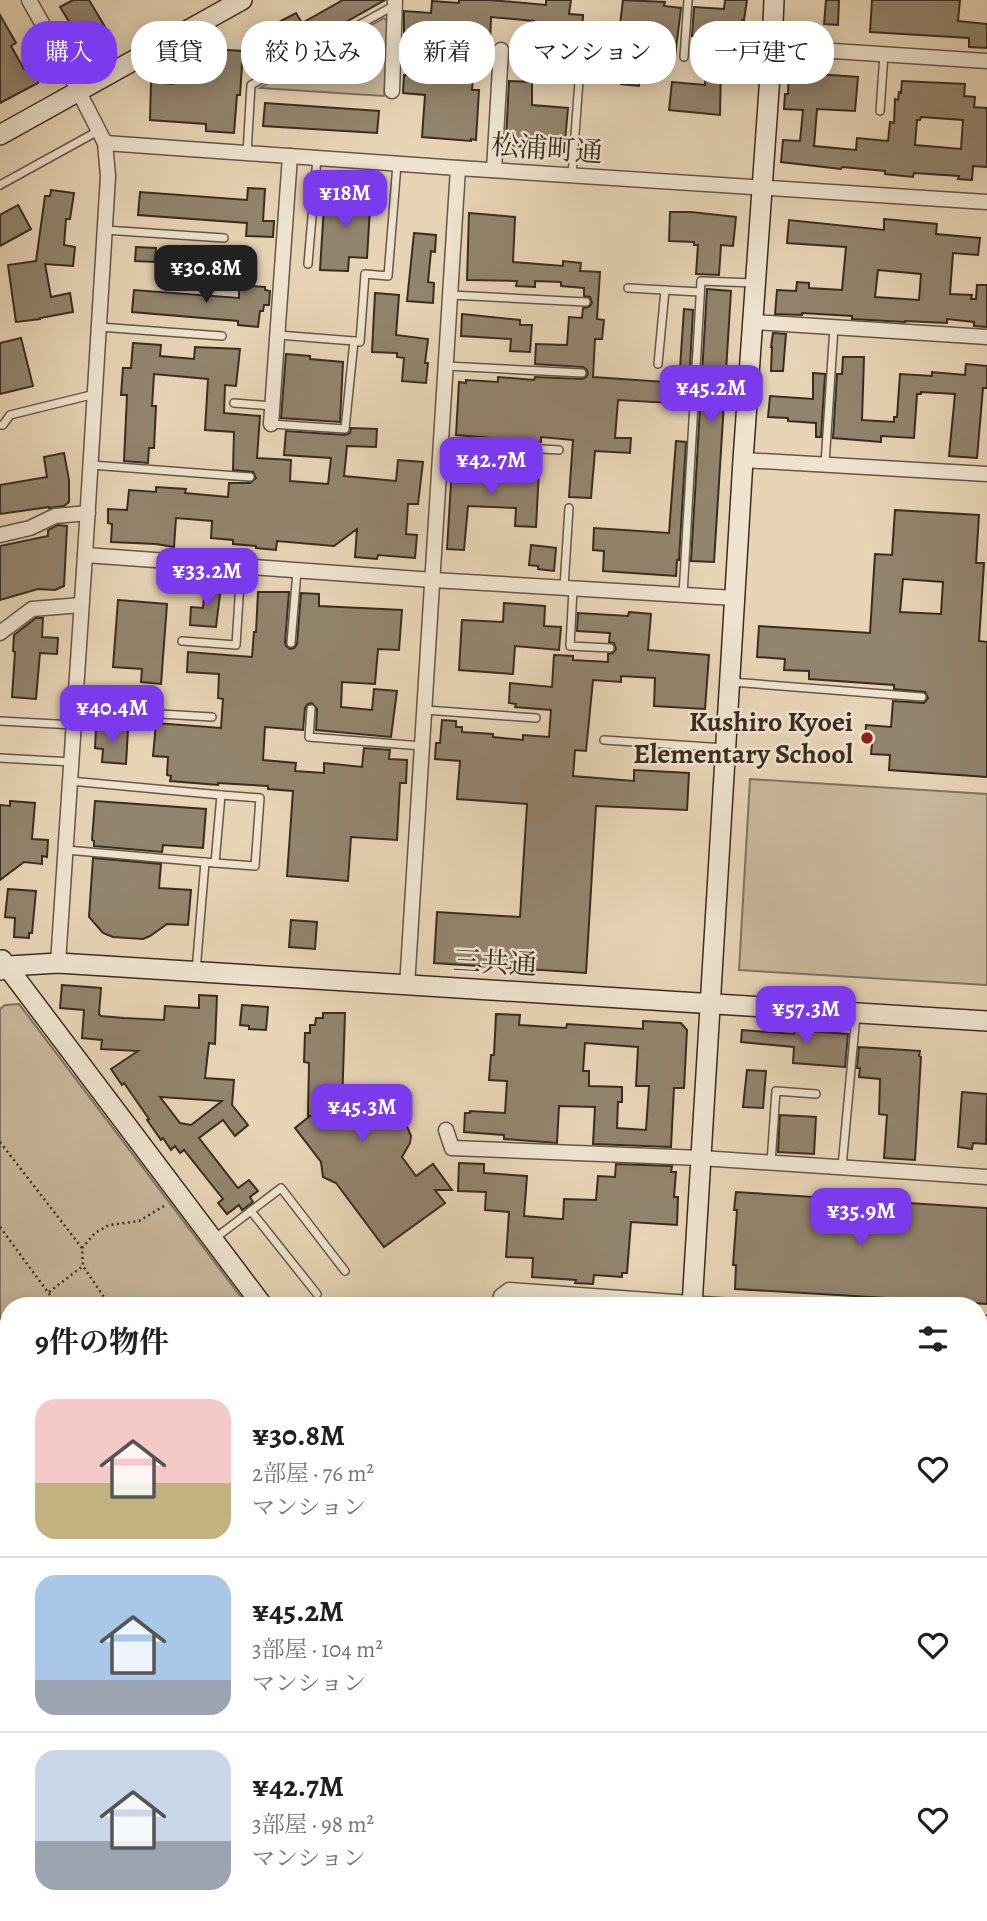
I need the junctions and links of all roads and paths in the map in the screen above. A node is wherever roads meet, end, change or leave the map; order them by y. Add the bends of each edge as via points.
1 (29, 0) edge
2 (242, 0) edge
3 (688, 0) edge
4 (774, 0) edge
5 (396, 2) edge
6 (773, 21) edge
7 (501, 50) dead end
8 (834, 51) edge
9 (884, 54) junction
10 (684, 57) dead end
11 (987, 61) edge
12 (579, 84) edge
13 (769, 84) edge
14 (77, 91) junction
15 (392, 91) dead end
16 (880, 111) dead end
17 (0, 135) edge
18 (102, 137) junction
19 (247, 153) junction
20 (290, 156) junction
21 (317, 158) junction
22 (397, 164) junction
23 (458, 168) junction
24 (494, 170) junction
25 (572, 175) junction
26 (0, 185) edge
27 (762, 187) junction
28 (987, 202) edge
29 (105, 230) junction
30 (225, 238) dead end
31 (308, 264) dead end
32 (755, 283) junction
33 (628, 288) dead end
34 (665, 290) junction
35 (700, 292) junction
36 (451, 295) junction
37 (586, 302) dead end
38 (752, 322) junction
39 (99, 327) junction
40 (834, 327) junction
41 (278, 335) junction
42 (222, 336) dead end
43 (987, 337) edge
44 (354, 341) junction
45 (658, 364) dead end
46 (446, 366) junction
47 (582, 373) dead end
48 (95, 394) junction
49 (234, 402) dead end
50 (273, 406) junction
51 (271, 424) joint
52 (0, 425) edge
53 (441, 443) junction
54 (559, 450) dead end
55 (743, 460) junction
56 (91, 464) junction
57 (825, 465) junction
58 (987, 474) edge
59 (250, 477) dead end
60 (569, 508) dead end
61 (88, 513) junction
62 (0, 535) edge
63 (85, 555) junction
64 (241, 566) junction
65 (297, 570) junction
66 (433, 580) junction
67 (568, 588) junction
68 (683, 595) junction
69 (735, 598) junction
70 (81, 606) junction
71 (0, 633) edge
72 (182, 641) dead end
73 (291, 643) dead end
74 (610, 648) dead end
75 (730, 682) junction
76 (922, 697) dead end
77 (75, 709) junction
78 (311, 709) dead end
79 (425, 710) junction
80 (212, 717) dead end
81 (536, 718) dead end
82 (0, 721) edge
83 (74, 725) junction
84 (604, 740) dead end
85 (422, 746) junction
86 (726, 748) junction
87 (0, 758) edge
88 (72, 762) junction
89 (70, 781) junction
90 (221, 795) junction
91 (66, 850) junction
92 (205, 862) junction
93 (215, 863) junction
94 (58, 963) junction
95 (3, 965) edge
96 (196, 972) junction
97 (407, 986) junction
98 (709, 1005) junction
99 (857, 1014) junction
100 (987, 1021) edge
101 (816, 1094) dead end
102 (446, 1130) dead end
103 (0, 1142) edge
104 (701, 1158) junction
105 (771, 1163) junction
106 (842, 1167) junction
107 (987, 1177) edge
108 (181, 1196) junction
109 (251, 1211) junction
110 (0, 1227) edge
111 (214, 1240) junction
112 (82, 1248) junction
113 (83, 1266) junction
114 (345, 1271) dead end
115 (48, 1293) junction
116 (317, 1294) dead end
117 (51, 1297) edge
118 (104, 1297) edge
119 (256, 1297) edge
120 (501, 1297) edge
121 (601, 1297) edge
122 (693, 1297) edge

1 - 14 street
2 - 14 street
3 - 10 lane
4 - 6 street
5 - 15 street
5 - 19 lane via 251,85
7 - 24 street
8 - 9 street
9 - 11 street
9 - 16 lane
12 - 25 lane
13 - 27 street
14 - 17 street
14 - 18 street
18 - 19 street, 松浦町通
18 - 26 lane
18 - 29 street via 108,176
19 - 20 street, 松浦町通
20 - 21 street, 松浦町通
20 - 41 street
21 - 22 street, 松浦町通
21 - 31 lane
22 - 23 street, 松浦町通
22 - 44 lane via 388,276 365,274 360,342
23 - 24 street, 松浦町通
23 - 36 street
24 - 25 street, 松浦町通
25 - 27 street, 松浦町通
27 - 28 street, 松浦町通
27 - 32 street
29 - 30 lane
29 - 39 street
32 - 35 lane via 701,281
32 - 38 street
33 - 34 lane
34 - 35 lane
34 - 45 lane
35 - 68 lane
36 - 37 lane
36 - 46 street
38 - 40 street
38 - 55 street
39 - 42 lane
39 - 48 street
40 - 43 street
40 - 57 lane
41 - 44 lane
41 - 50 street
44 - 51 lane via 345,429
46 - 47 lane
46 - 53 street
48 - 52 lane via 10,415
48 - 56 street
49 - 50 lane
50 - 51 street
53 - 54 lane
53 - 66 street
55 - 57 street
55 - 69 street
56 - 59 lane
56 - 61 street
57 - 58 street
60 - 67 lane
61 - 62 street via 55,516
61 - 63 street
63 - 64 street
63 - 70 street
64 - 65 street
64 - 72 lane via 236,645
65 - 66 street
65 - 73 lane
66 - 67 street
66 - 79 street
67 - 68 street
67 - 74 lane via 570,646
68 - 69 street
69 - 75 street
70 - 71 street via 32,609
70 - 77 street
75 - 76 lane
75 - 86 street
77 - 80 lane
77 - 83 street
78 - 85 lane via 309,737
79 - 81 lane
79 - 85 street
82 - 83 lane
83 - 88 street
84 - 86 lane
85 - 97 street
86 - 98 street
87 - 88 lane
88 - 89 street
89 - 90 lane
89 - 91 street
90 - 93 lane
90 - 93 lane via 260,798 255,866
91 - 92 lane
91 - 94 street
92 - 93 lane
92 - 96 lane
94 - 95 street, 三共通
94 - 96 street, 三共通
95 - 108 street
96 - 97 street, 三共通
97 - 98 street, 三共通
98 - 99 street, 三共通
98 - 104 street
99 - 100 street, 三共通
99 - 106 lane
101 - 105 lane via 776,1091
102 - 104 street via 452,1148
103 - 112 path
104 - 105 street
104 - 122 street
105 - 106 street
106 - 107 street
108 - 111 street
108 - 112 path via 139,1221 109,1225 94,1233
109 - 111 lane
109 - 114 lane via 281,1188
109 - 116 lane
110 - 115 path
111 - 119 street
112 - 113 path
113 - 115 path
113 - 118 path
115 - 117 path
120 - 121 street via 509,1290

